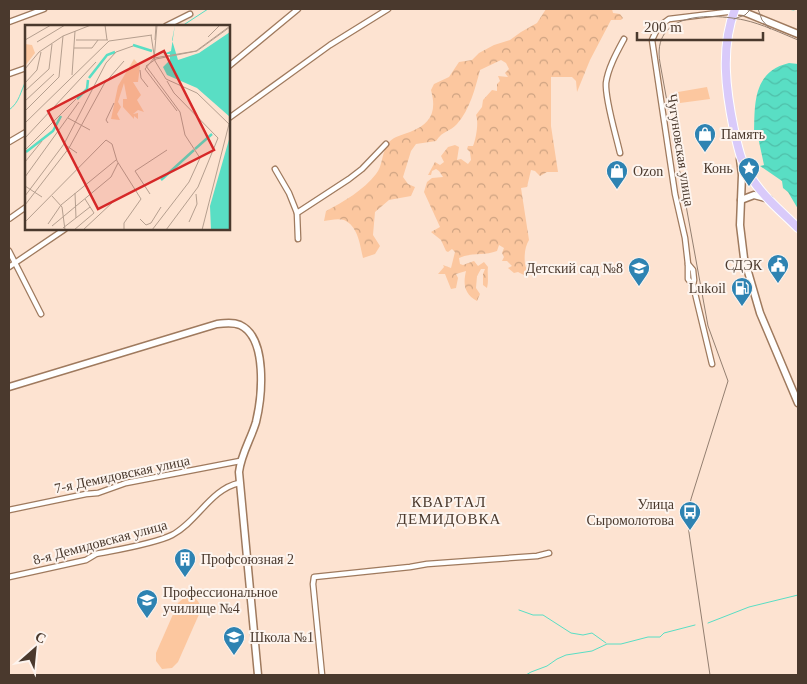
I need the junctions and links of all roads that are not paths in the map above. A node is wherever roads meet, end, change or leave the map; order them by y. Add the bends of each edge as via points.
1 (44, 9) edge
2 (298, 9) edge
3 (388, 9) edge
4 (736, 9) edge
5 (190, 14) dead end
6 (9, 22) edge
7 (168, 25) edge
8 (798, 34) edge
9 (624, 39) dead end
10 (230, 65) edge
11 (25, 68) edge
12 (9, 74) edge
13 (230, 117) edge
14 (25, 133) edge
15 (9, 142) edge
16 (386, 144) dead end
17 (620, 153) dead end
18 (740, 158) junction
19 (275, 169) dead end
20 (770, 199) junction
21 (742, 200) junction
22 (25, 208) edge
23 (297, 213) junction
24 (9, 219) edge
25 (798, 228) edge
26 (64, 230) edge
27 (298, 239) dead end
28 (9, 251) edge
29 (16, 264) junction
30 (9, 267) edge
31 (41, 314) dead end
32 (712, 364) dead end
33 (9, 387) edge
34 (798, 403) edge
35 (240, 462) junction
36 (239, 483) junction
37 (9, 510) edge
38 (549, 553) dead end
39 (9, 577) edge
40 (258, 675) edge
41 (322, 675) edge

1 - 6 street
2 - 10 street
3 - 13 street via 330,45
4 - 8 main road
4 - 18 main road via 729,28 726,75
4 - 32 street, Чугуновская улица via 669,19 658,27 652,40 674,194
5 - 7 street
9 - 17 street via 606,83
11 - 12 street
14 - 15 street
16 - 23 street via 349,180
18 - 20 main road via 758,188
18 - 21 main road
19 - 23 street
20 - 21 main road via 754,196
20 - 25 main road
21 - 34 main road via 742,245 756,299
22 - 24 street
23 - 27 street
26 - 29 street
28 - 29 street
29 - 30 street
29 - 31 street
33 - 35 main road via 208,327 234,324 248,331 262,366 256,421
35 - 36 main road
35 - 37 street, 7-я Демидовская улица via 126,483 98,493
36 - 39 street, 8-я Демидовская улица via 225,488 167,537
36 - 40 main road
38 - 41 street via 314,577

